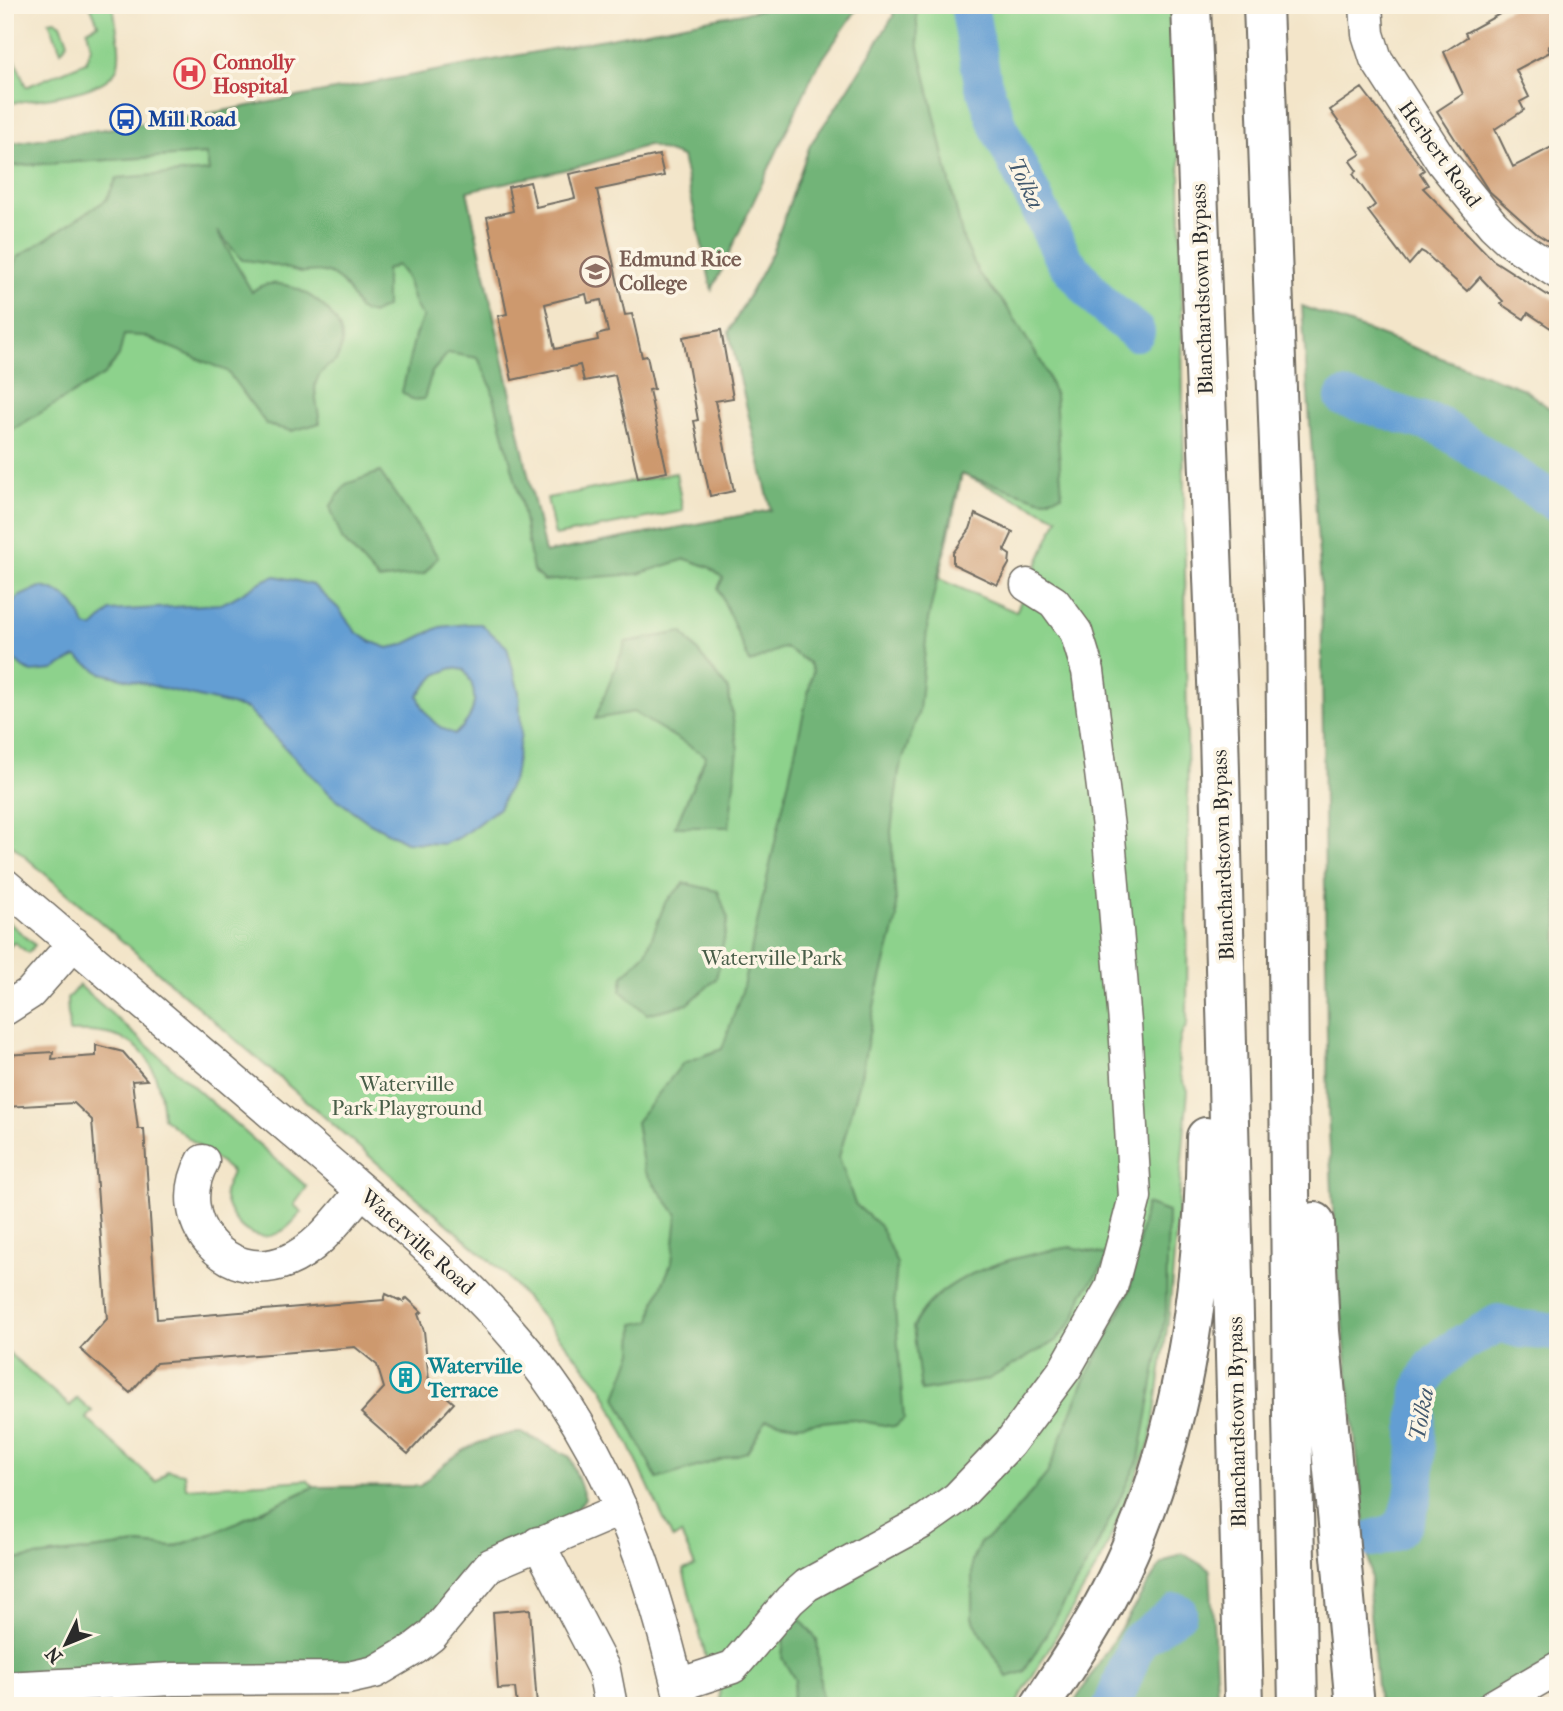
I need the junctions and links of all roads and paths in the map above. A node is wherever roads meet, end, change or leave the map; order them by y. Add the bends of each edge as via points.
1 (1191, 5) edge
2 (1263, 5) edge
3 (1366, 5) edge
4 (1558, 273) edge
5 (1027, 585) dead end
6 (1284, 609) junction
7 (1219, 733) junction
8 (5, 885) edge
9 (74, 943) junction
10 (5, 1009) edge
11 (203, 1161) dead end
12 (362, 1191) junction
13 (622, 1509) junction
14 (538, 1543) junction
15 (1558, 1668) edge
16 (5, 1688) edge
17 (297, 1693) edge
18 (680, 1696) edge
19 (611, 1706) edge
20 (1040, 1706) edge
21 (1244, 1706) edge
22 (1297, 1706) edge
23 (1355, 1706) edge
24 (1493, 1706) edge

1 - 7 highway, Blanchardstown Bypass
2 - 6 highway
3 - 4 street, Herbert Road via 1376,59 1443,163 1493,225
5 - 18 street via 1054,602 1076,632 1088,671 1108,827 1135,1197 1111,1288 1065,1369 1009,1444 965,1490 923,1522 807,1585 733,1667
6 - 22 highway
6 - 23 highway via 1299,690 1320,1331
7 - 20 highway via 1205,1182 1199,1280 1188,1348 1174,1416 1140,1524 1098,1614
7 - 21 highway, Blanchardstown Bypass
8 - 9 street, Waterville Road
9 - 10 street via 30,993
9 - 12 street, Waterville Road
11 - 12 street via 191,1197 196,1223 216,1248 244,1263 268,1265 303,1252
12 - 13 street, Waterville Road via 435,1255 516,1337 578,1424
13 - 14 street
13 - 18 street, Waterville Road via 657,1601
14 - 17 street via 490,1565 431,1636 393,1662 374,1672
14 - 19 street via 604,1670
15 - 24 street
16 - 17 street via 173,1679

